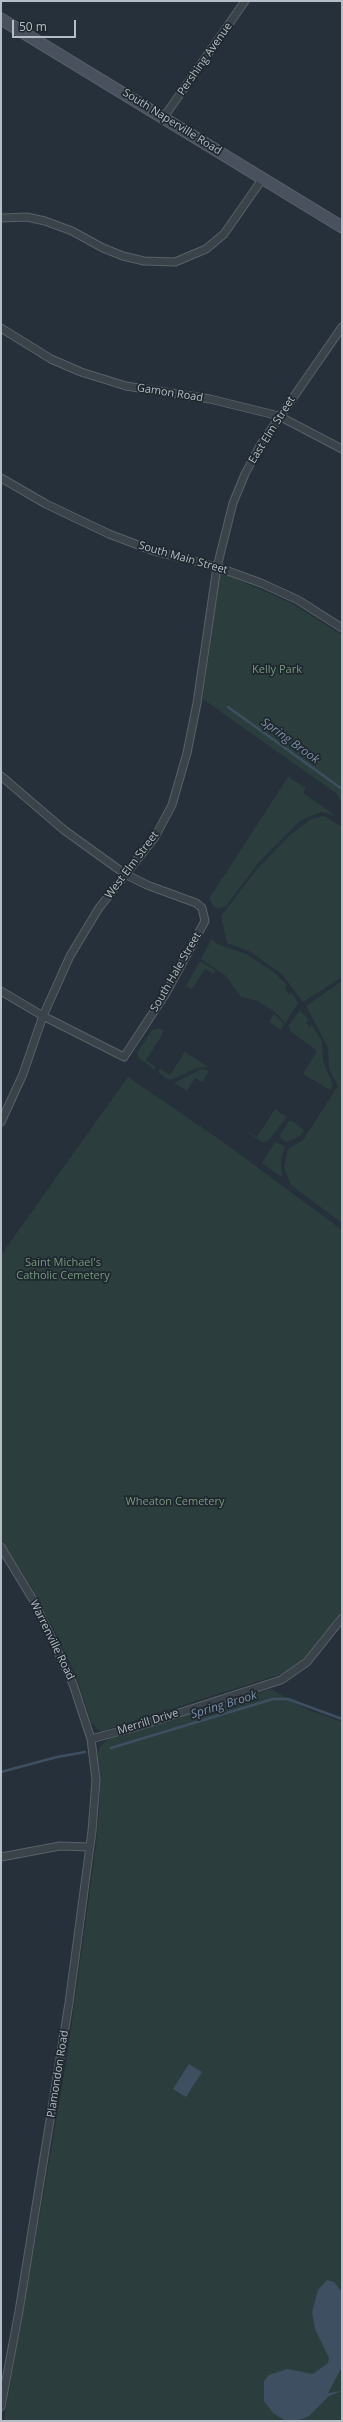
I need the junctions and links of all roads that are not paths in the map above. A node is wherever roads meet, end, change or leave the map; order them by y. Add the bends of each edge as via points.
1 (245, 1) edge
2 (1, 18) edge
3 (164, 117) junction
4 (263, 178) junction
5 (1, 218) edge
6 (342, 227) edge
7 (342, 327) edge
8 (1, 328) edge
9 (279, 416) junction
10 (342, 449) edge
11 (1, 478) edge
12 (217, 567) junction
13 (342, 628) edge
14 (1, 776) edge
15 (125, 874) junction
16 (1, 991) edge
17 (43, 1016) junction
18 (1, 1122) edge
19 (1, 1547) edge
20 (342, 1618) edge
21 (91, 1739) junction
22 (90, 1847) junction
23 (1, 1857) edge
24 (1, 2407) edge

1 - 3 street, Pershing Avenue
2 - 3 main road, South Naperville Road
3 - 4 main road, South Naperville Road
4 - 5 street via 224,234 206,249 175,262 144,261 124,256 45,220 27,217
4 - 6 main road, South Naperville Road
7 - 9 street, East Elm Street
8 - 9 street, Gamon Road via 51,359 104,380 149,391 210,399
9 - 10 street, Gamon Road
9 - 12 street, East Elm Street via 254,455 238,489
11 - 12 street, South Main Street via 46,504 109,534 176,558
12 - 13 street, South Main Street via 298,600
12 - 15 street, West Elm Street via 197,703 174,798 155,838
14 - 15 street, South Hale Street via 64,830
15 - 17 street, West Elm Street via 78,941 60,974
15 - 17 street, South Hale Street via 146,885 196,903 202,908 205,921 166,993 124,1057
16 - 17 street
17 - 18 street, West Elm Street via 23,1074
19 - 21 street, Warrenville Road via 35,1603 63,1661 80,1702
20 - 21 street, Merrill Drive via 308,1662 281,1680
21 - 22 street, Plamondon Road via 96,1780
22 - 23 street via 60,1846
22 - 24 street, Plamondon Road via 52,2118

